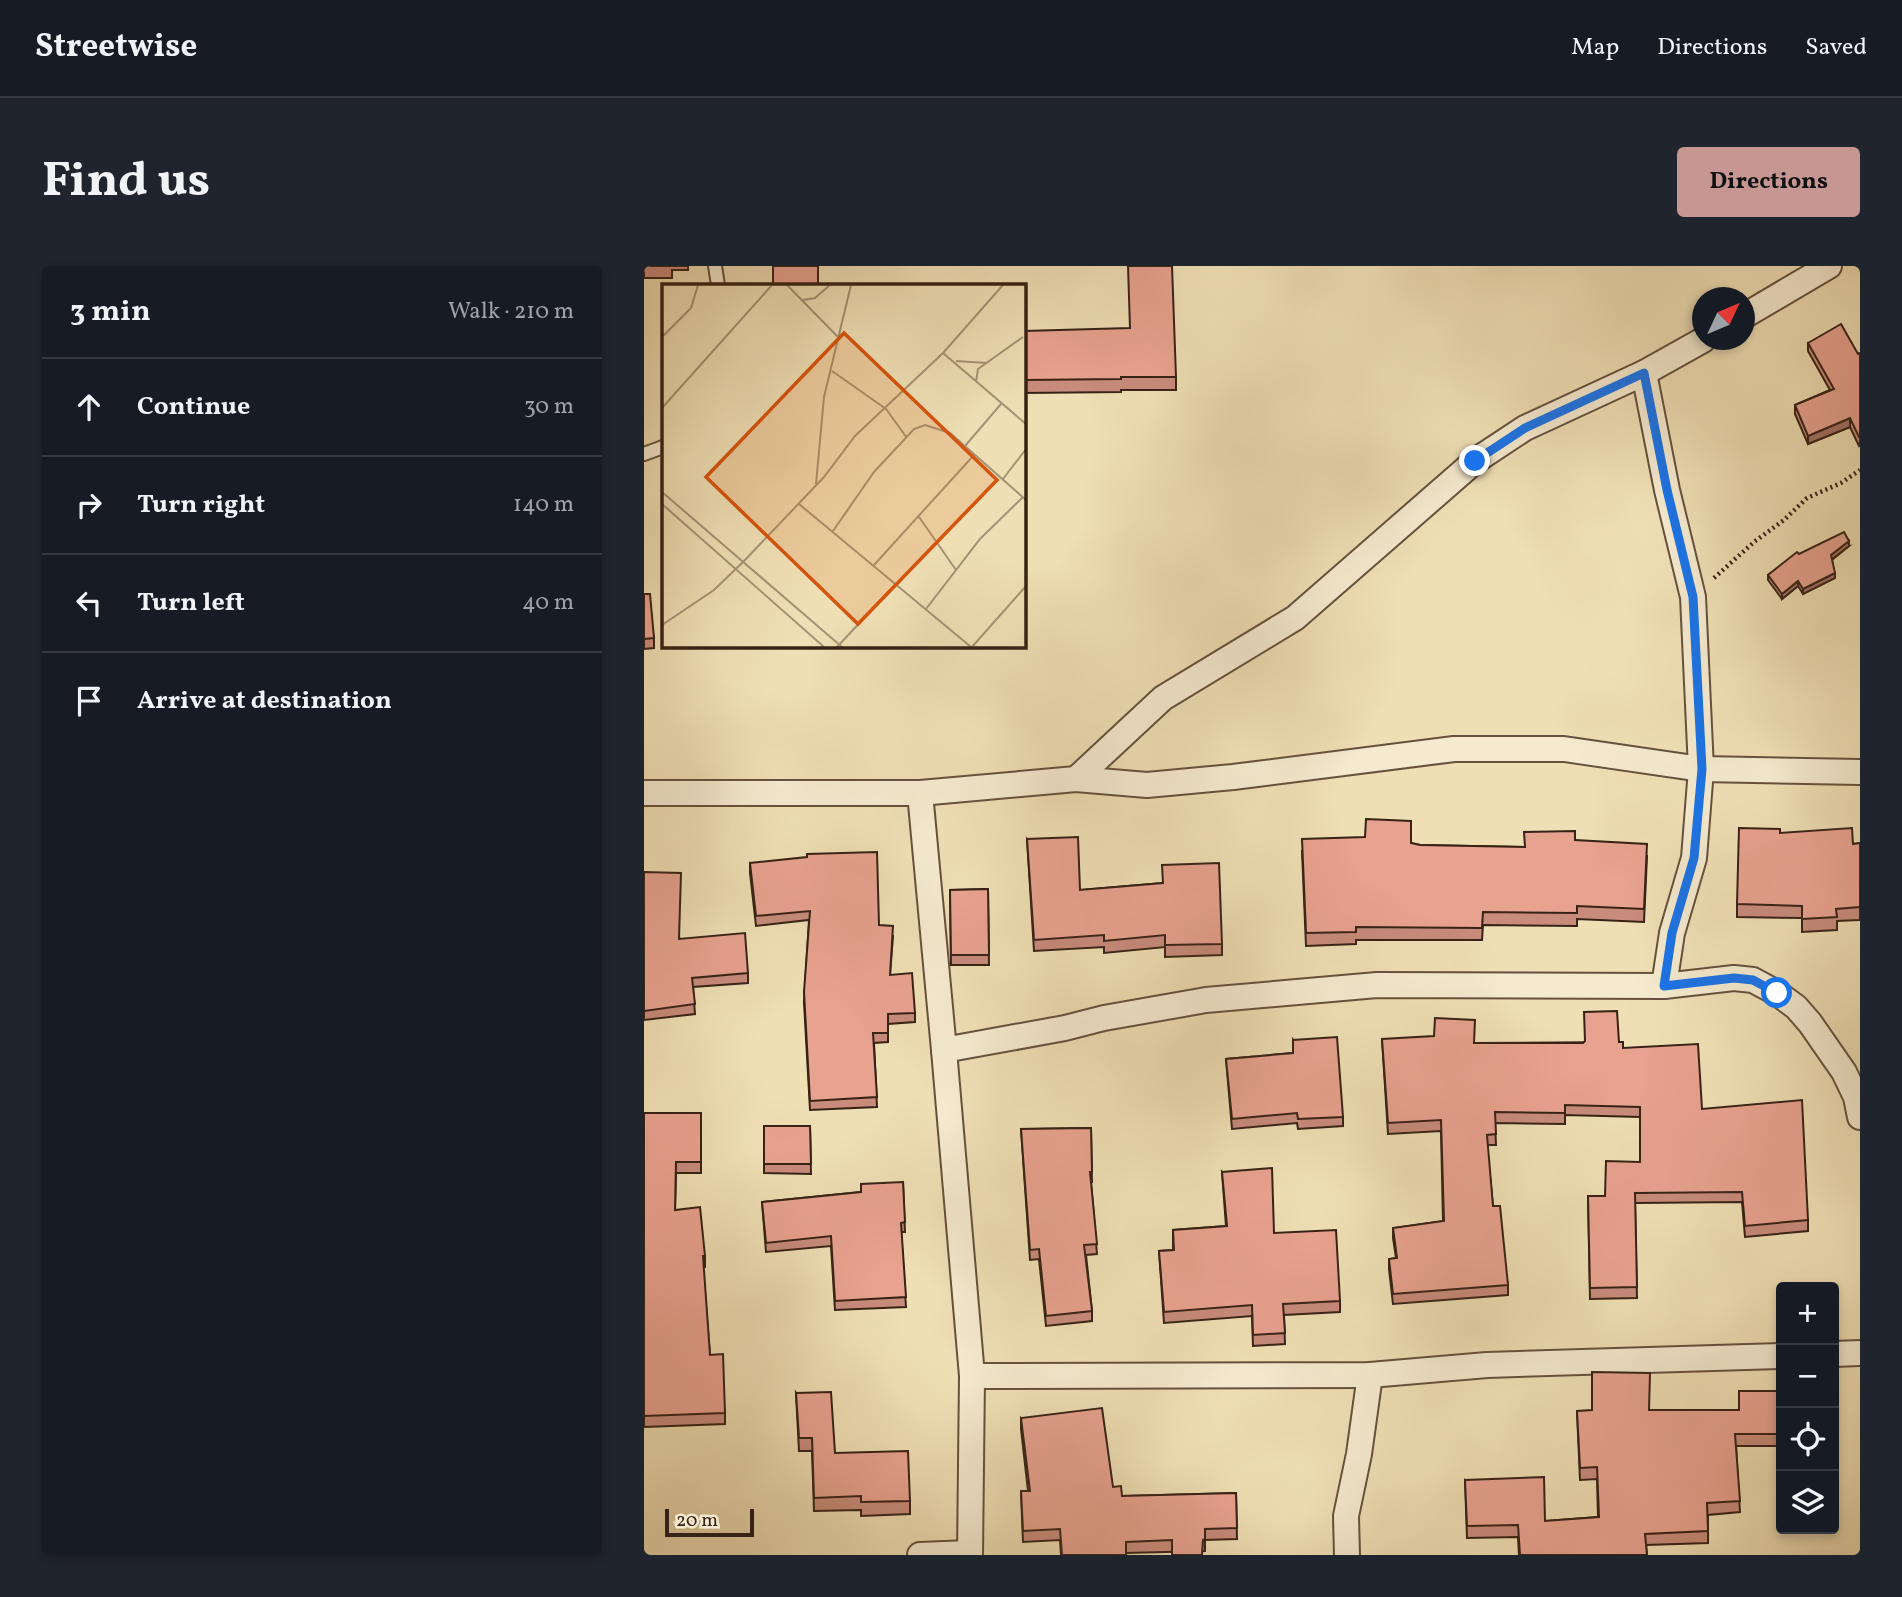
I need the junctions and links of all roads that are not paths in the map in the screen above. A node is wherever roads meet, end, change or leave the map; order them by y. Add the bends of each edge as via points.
1 (715, 266) edge
2 (1823, 268) edge
3 (718, 284) edge
4 (1755, 310) edge
5 (1692, 346) edge
6 (1644, 373) junction
7 (662, 447) edge
8 (644, 454) edge
9 (1702, 769) junction
10 (1860, 772) edge
11 (1076, 779) junction
12 (644, 793) edge
13 (920, 793) junction
14 (1664, 986) junction
15 (944, 1050) junction
16 (1860, 1117) edge
17 (1860, 1353) edge
18 (1839, 1354) edge
19 (1776, 1356) edge
20 (1370, 1374) junction
21 (972, 1376) junction
22 (969, 1554) edge
23 (920, 1555) edge
24 (1347, 1555) edge

1 - 3 lane
2 - 4 street
5 - 6 street
6 - 9 street via 1693,597
6 - 11 street via 1525,428 1475,461 1295,618 1163,698
7 - 8 lane
9 - 10 street
9 - 11 street via 1564,749 1454,748 1147,785
9 - 14 street via 1694,858 1672,933
11 - 13 street
12 - 13 street
13 - 15 street
14 - 15 street via 1377,985 1219,999
14 - 16 street via 1734,978 1753,980 1777,993 1810,1023 1844,1072
15 - 21 street
17 - 18 street
19 - 20 street via 1487,1365
20 - 21 street
20 - 24 street via 1346,1516
21 - 22 street
22 - 23 street

